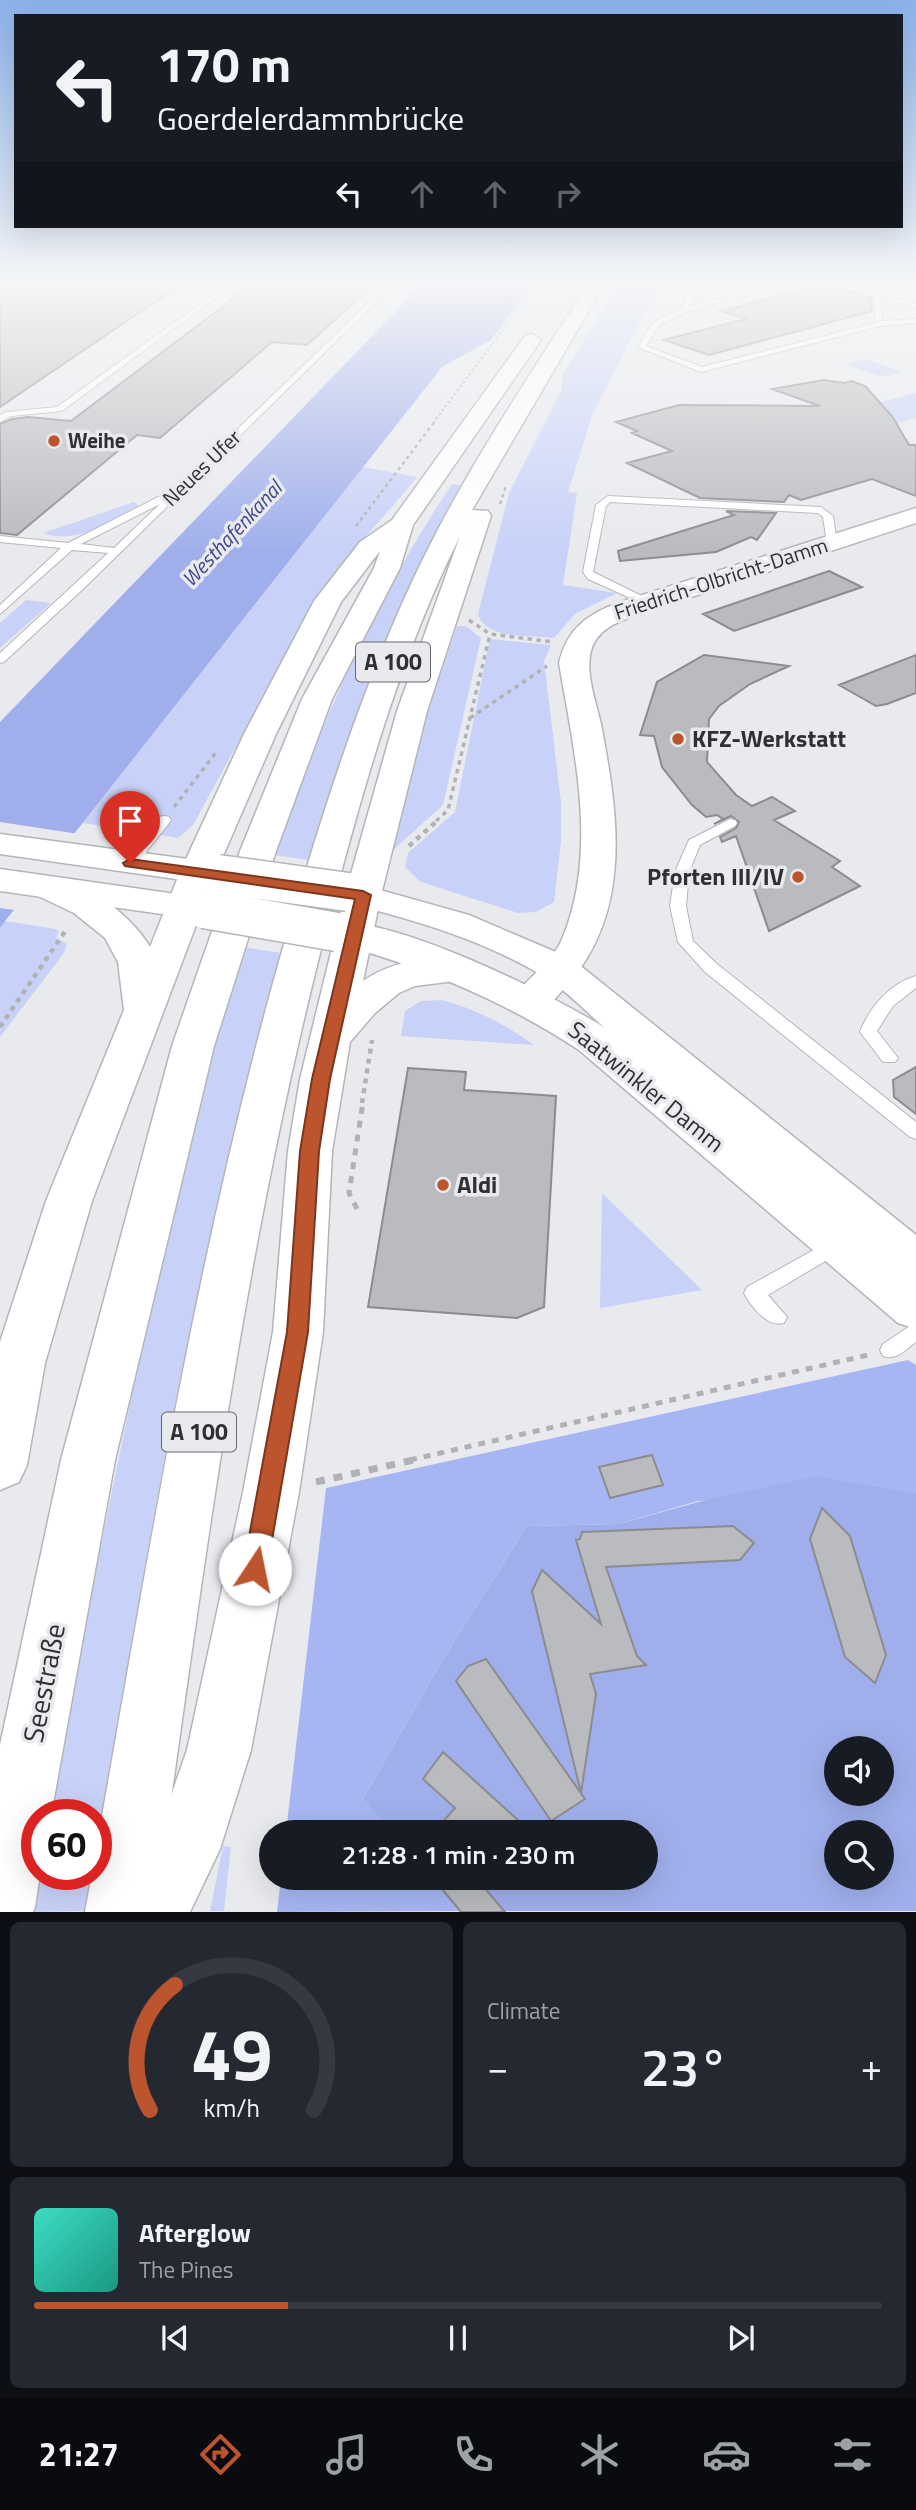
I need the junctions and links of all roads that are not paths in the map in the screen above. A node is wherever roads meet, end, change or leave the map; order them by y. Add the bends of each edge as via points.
1 (110, 372) edge
2 (301, 372) edge
3 (509, 372) edge
4 (540, 372) edge
5 (0, 419) edge
6 (497, 487) junction
7 (181, 489) junction
8 (916, 515) edge
9 (401, 525) junction
10 (0, 539) edge
11 (832, 543) junction
12 (70, 546) junction
13 (116, 551) junction
14 (648, 603) junction
15 (0, 611) edge
16 (0, 659) edge
17 (164, 820) dead end
18 (730, 823) dead end
19 (0, 844) edge
20 (130, 863) junction
21 (0, 880) edge
22 (47, 886) junction
23 (201, 890) junction
24 (356, 894) junction
25 (345, 933) junction
26 (457, 970) junction
27 (916, 981) edge
28 (544, 985) junction
29 (141, 1015) junction
30 (352, 1032) junction
31 (889, 1058) dead end
32 (916, 1132) edge
33 (837, 1245) junction
34 (916, 1262) edge
35 (916, 1309) edge
36 (776, 1317) dead end
37 (916, 1331) edge
38 (890, 1350) road end
39 (0, 1465) edge
40 (0, 1907) edge
41 (120, 1912) edge
42 (152, 1912) edge

1 - 5 lane via 59,409
2 - 7 lane, Neues Ufer
3 - 9 main road, A 100
4 - 6 main road, A 100 via 529,390
6 - 24 main road via 488,485
6 - 41 main road, A 100 via 443,544 374,708 285,1002 257,1115 207,1382
7 - 12 lane
7 - 13 lane, Neues Ufer
8 - 11 main road, Friedrich-Olbricht-Damm
9 - 23 main road via 369,547 328,601 260,734
9 - 40 main road, Seestraße / A 100 via 387,568 317,699 224,947 171,1126 88,1460
10 - 12 lane
11 - 14 main road, Friedrich-Olbricht-Damm
11 - 14 lane via 828,516 821,510 605,500 588,572
12 - 13 lane
12 - 15 lane
13 - 16 lane, Neues Ufer
14 - 28 main road, Friedrich-Olbricht-Damm via 601,619 576,645 574,663 596,798 597,853 580,941
17 - 20 lane
18 - 32 lane via 694,843 682,872 678,906 686,942 711,968
19 - 20 main road
20 - 23 main road
21 - 22 main road
22 - 23 main road
22 - 29 main road via 97,911 122,933 144,981
23 - 24 main road, Saatwinkler Damm, bridge
23 - 25 main road, Saatwinkler Damm, bridge
23 - 29 main road
24 - 25 main road
24 - 28 main road, Saatwinkler Damm via 494,936
25 - 26 main road, Saatwinkler Damm
25 - 30 main road
26 - 28 main road, Saatwinkler Damm
26 - 30 main road via 415,973 379,986 367,994
27 - 31 lane via 900,990 872,1021 869,1032
28 - 33 main road, Saatwinkler Damm via 594,1040
28 - 34 main road, Saatwinkler Damm
29 - 39 main road via 84,1156 40,1293 19,1363
30 - 42 main road via 310,1151 298,1332 222,1736 186,1849
33 - 35 main road, Saatwinkler Damm
33 - 36 lane via 754,1293
37 - 38 lane

